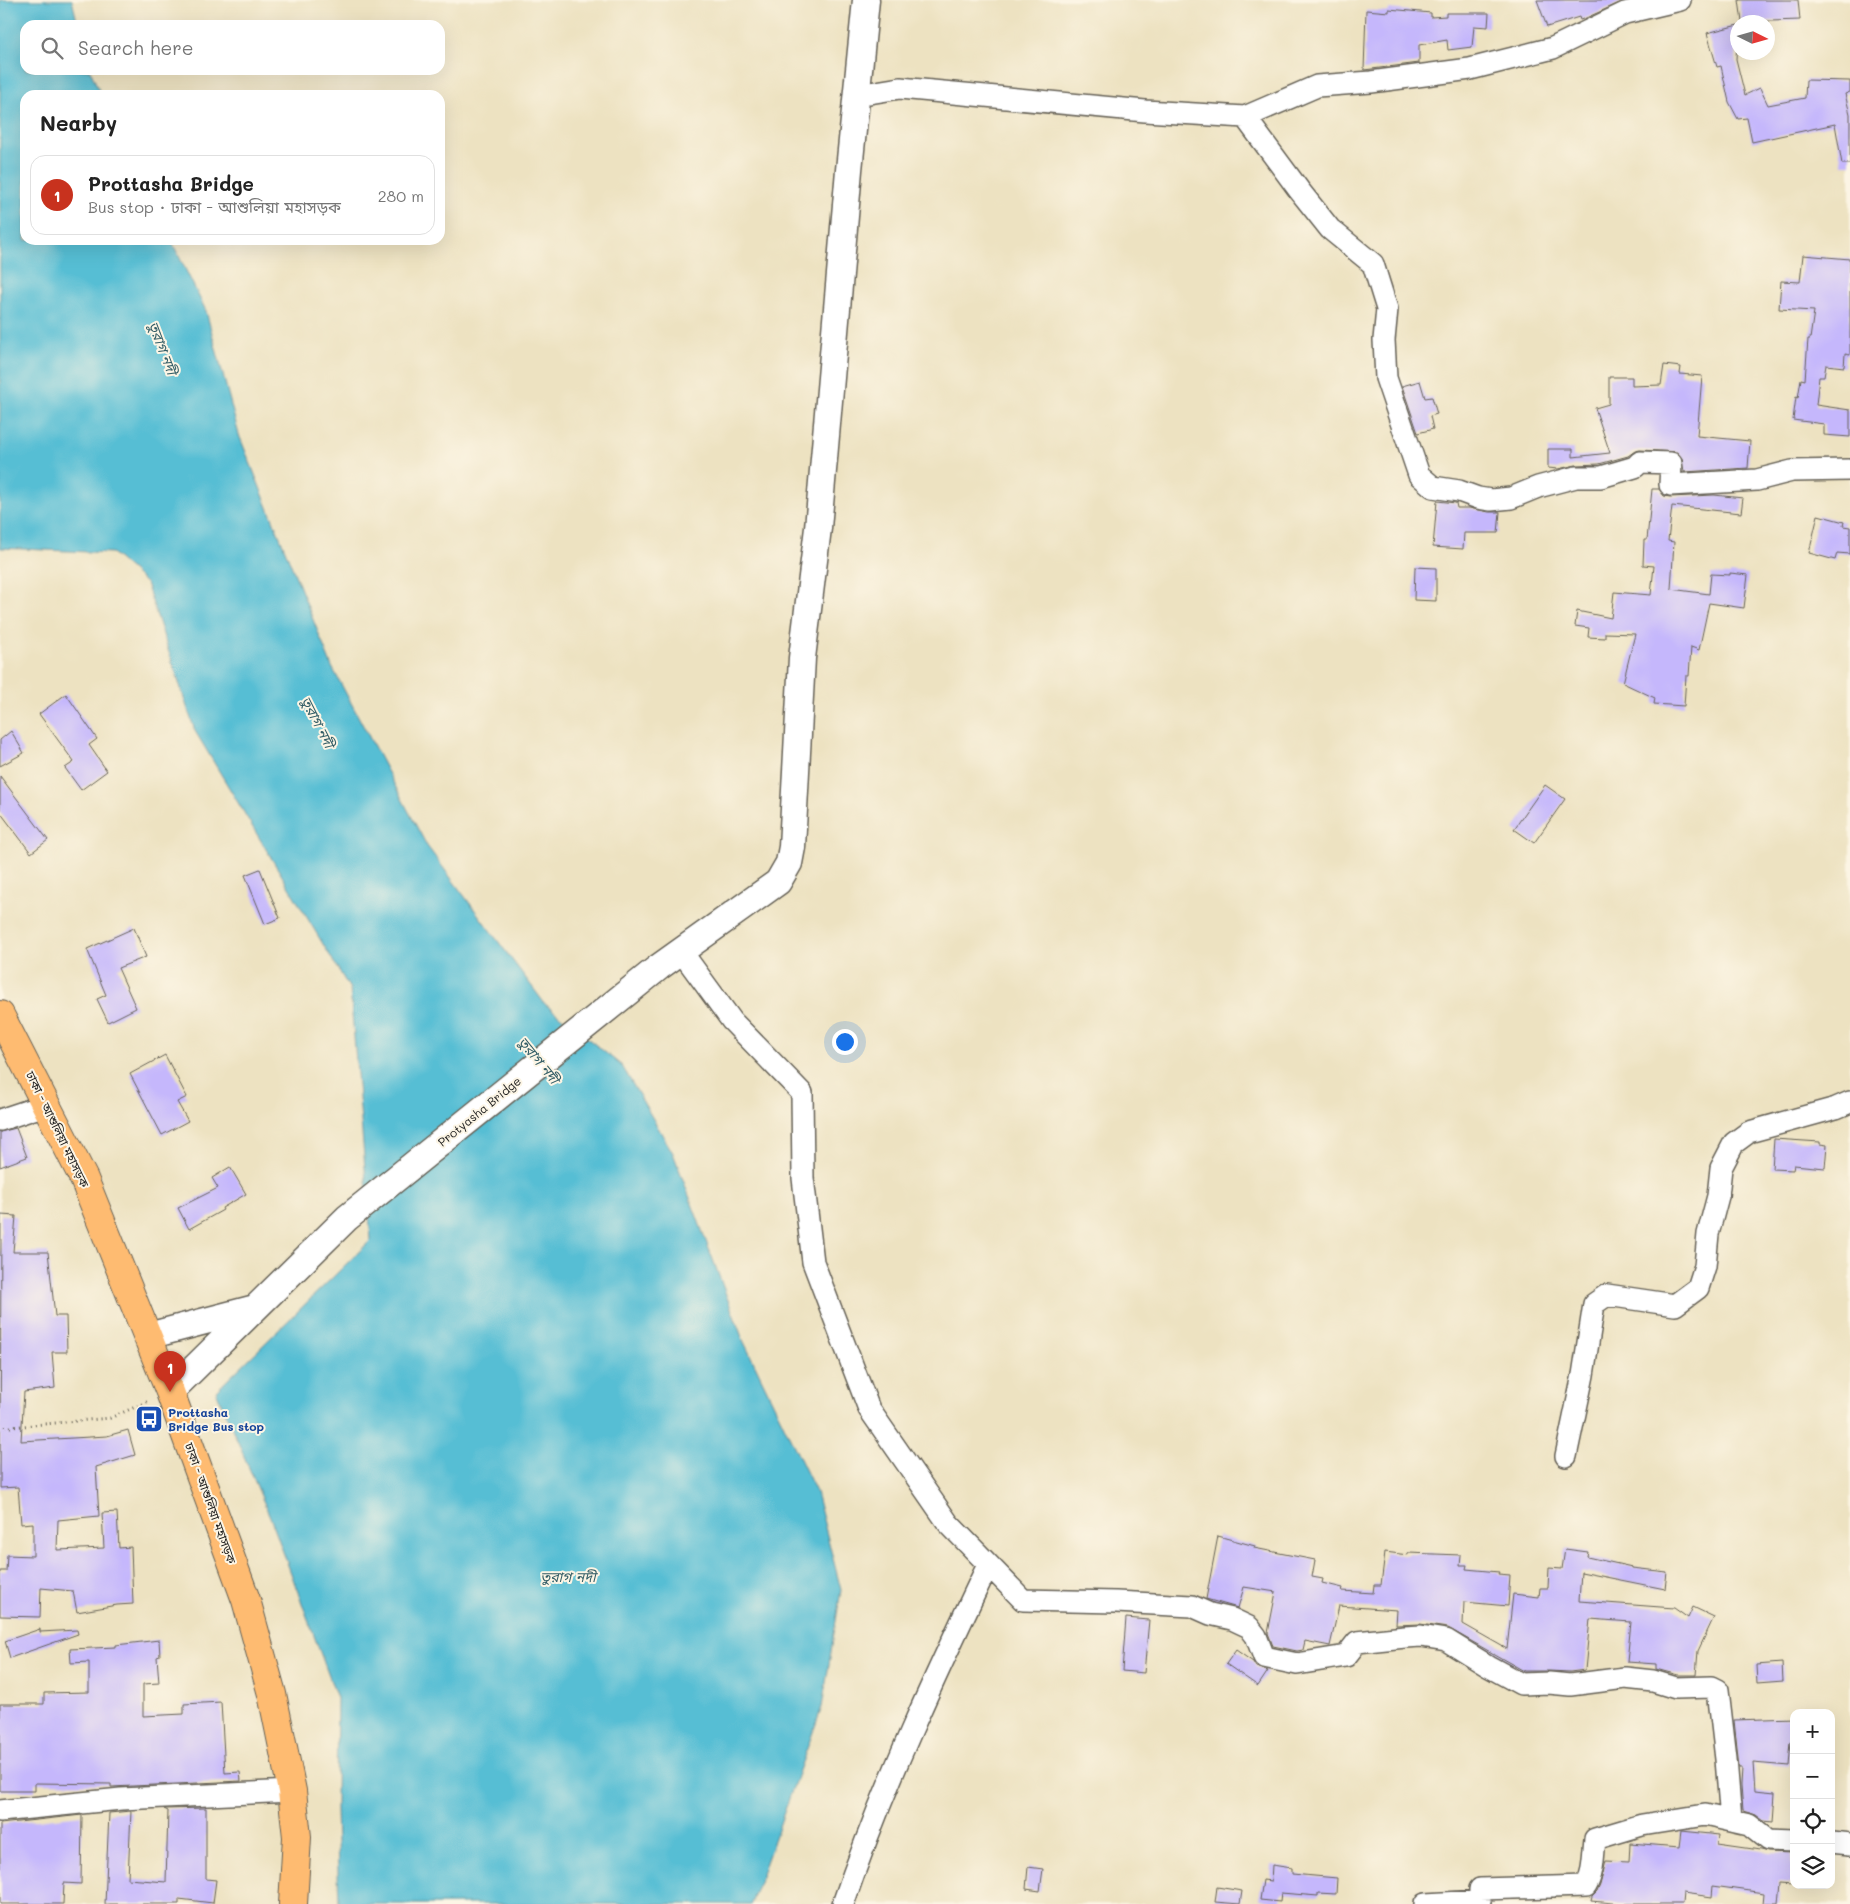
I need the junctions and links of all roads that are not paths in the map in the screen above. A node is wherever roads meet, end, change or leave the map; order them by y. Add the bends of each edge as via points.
1 (866, 0) edge
2 (1680, 0) edge
3 (857, 95) junction
4 (1245, 117) junction
5 (1850, 470) edge
6 (681, 951) junction
7 (0, 1014) edge
8 (1850, 1102) edge
9 (46, 1105) junction
10 (0, 1120) edge
11 (256, 1307) junction
12 (148, 1336) junction
13 (170, 1392) junction
14 (1566, 1456) dead end
15 (988, 1565) junction
16 (292, 1790) junction
17 (0, 1811) edge
18 (1731, 1821) junction
19 (1790, 1841) edge
20 (1835, 1844) edge
21 (1850, 1846) edge
22 (294, 1904) edge
23 (843, 1904) edge
24 (1425, 1904) edge

1 - 3 street, Protyasha Bridge
2 - 4 street via 1625,13 1554,48 1470,68 1317,86
3 - 4 street via 900,88
3 - 6 street, Protyasha Bridge via 818,528 802,658 789,863 778,882
4 - 5 street via 1330,229 1373,264 1387,309 1384,340 1386,378 1420,475 1433,487 1491,500 1511,498 1576,477 1601,477 1635,467 1640,462 1671,464 1670,485 1757,480 1792,471
6 - 11 street, Protyasha Bridge via 347,1218
6 - 15 street via 732,1021 802,1093 803,1178 813,1262 869,1409 948,1523
7 - 9 highway, ঢাকা - আশুলিয়া মহাসড়ক
8 - 14 street via 1749,1132 1734,1143 1721,1168 1705,1266 1698,1288 1676,1304 1607,1295 1594,1304
9 - 10 street
9 - 12 highway, ঢাকা - আশুলিয়া মহাসড়ক via 84,1179
11 - 12 street
11 - 13 street, Protyasha Bridge
12 - 13 highway, ঢাকা - আশুলিয়া মহাসড়ক
13 - 16 highway, ঢাকা - আশুলিয়া মহাসড়ক via 246,1600 272,1694
15 - 18 street via 1022,1600 1192,1606 1232,1619 1249,1627 1264,1657 1288,1663 1346,1656 1357,1642 1422,1636 1446,1640 1522,1684 1570,1685 1625,1678 1676,1688 1712,1686 1718,1690 1722,1712
15 - 23 street via 923,1702 862,1848
16 - 17 street via 122,1799
16 - 22 highway, ঢাকা - আশুলিয়া মহাসড়ক via 297,1837
18 - 19 street via 1749,1825 1768,1840
18 - 24 street via 1705,1815 1680,1818 1595,1839 1591,1877 1586,1886 1480,1890 1480,1901
20 - 21 street

